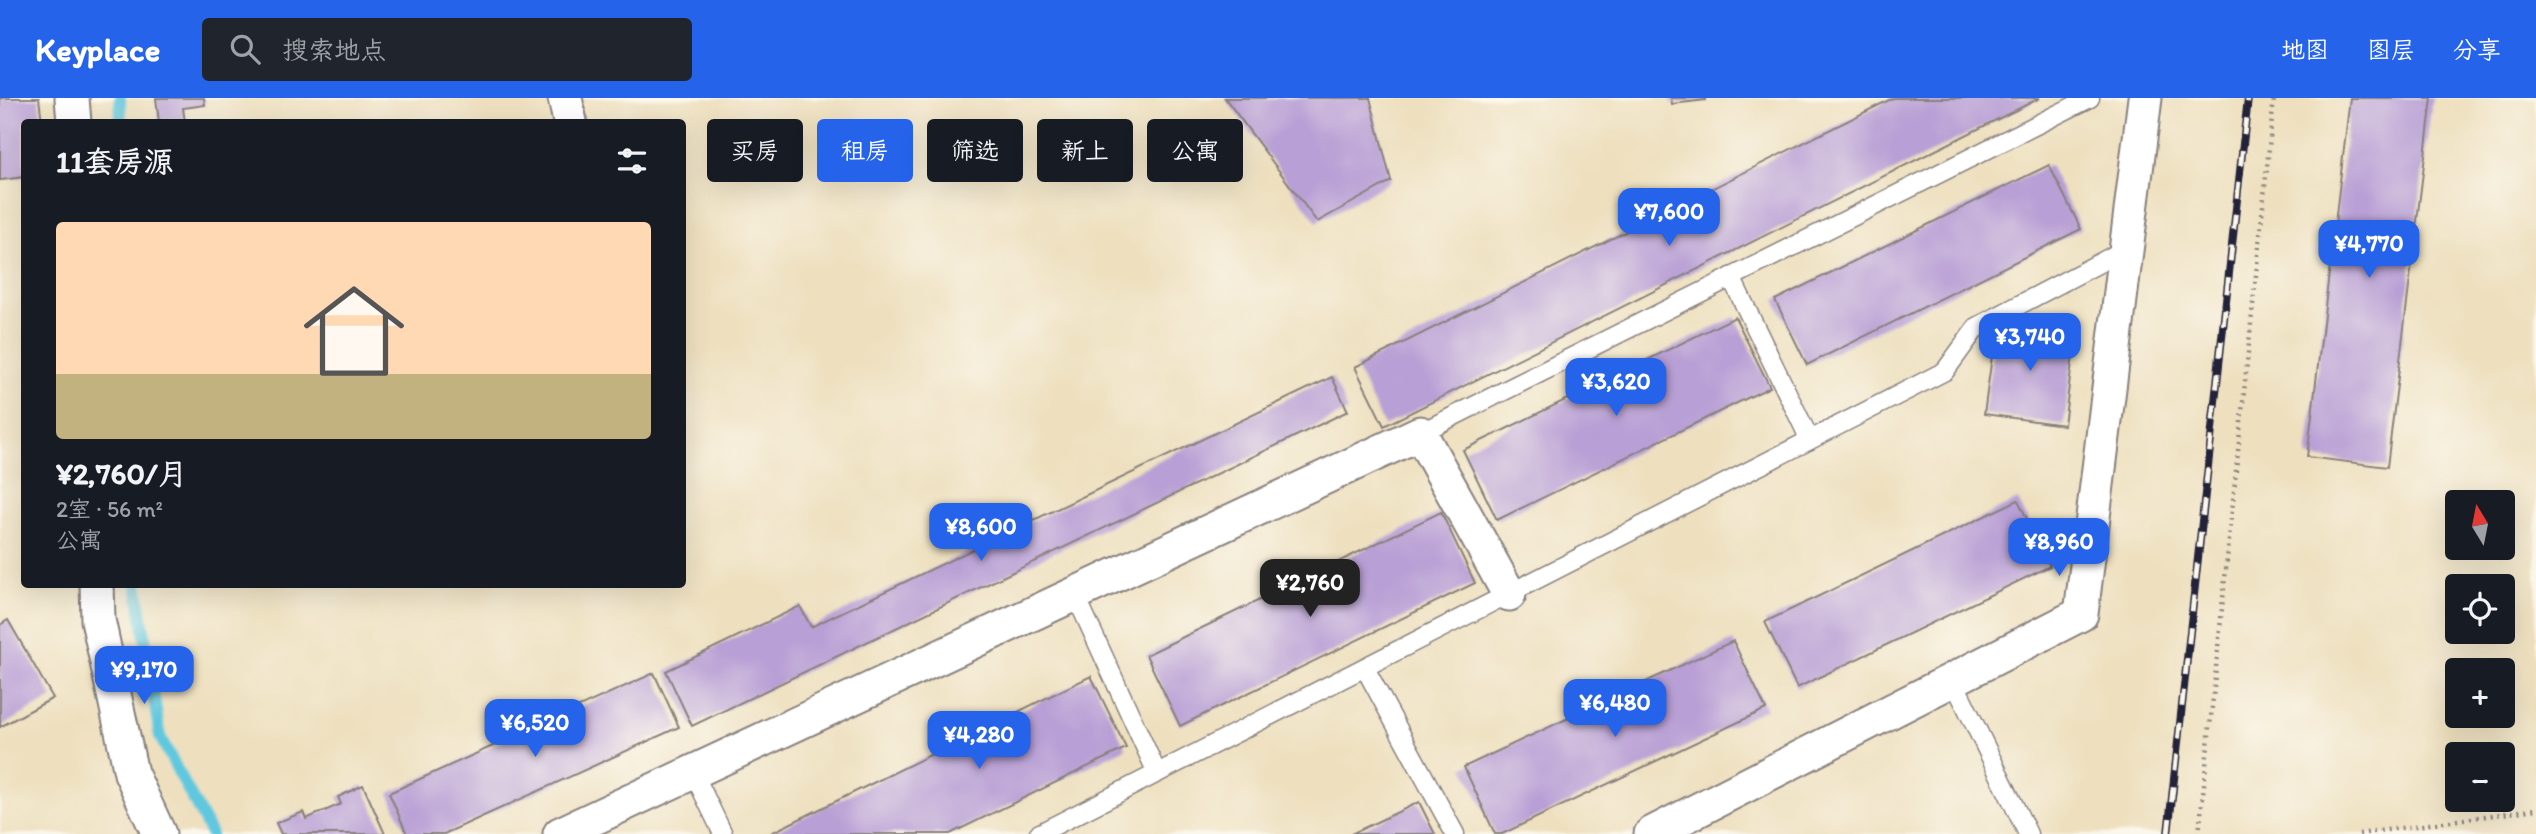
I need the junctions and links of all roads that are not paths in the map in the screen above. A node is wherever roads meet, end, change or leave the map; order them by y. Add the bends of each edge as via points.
1 (72, 98) edge
2 (565, 98) edge
3 (2090, 98) edge
4 (2145, 98) edge
5 (74, 119) edge
6 (569, 119) edge
7 (2126, 249) junction
8 (1731, 277) junction
9 (1420, 433) junction
10 (1810, 440) junction
11 (97, 588) edge
12 (1075, 594) junction
13 (1509, 594) junction
14 (1365, 668) junction
15 (1953, 680) junction
16 (692, 772) junction
17 (1157, 773) junction
18 (159, 834) edge
19 (560, 834) edge
20 (723, 834) edge
21 (1038, 834) edge
22 (1455, 834) edge
23 (1651, 834) edge
24 (2028, 834) edge

1 - 5 street
2 - 6 street
3 - 8 lane
4 - 7 street
7 - 10 lane via 1977,327 1945,371
7 - 15 street via 2081,614
8 - 9 lane
8 - 10 lane
9 - 12 street
9 - 13 street
10 - 13 lane
11 - 18 street via 98,621 131,773
12 - 16 street
12 - 17 lane
13 - 14 lane
14 - 17 lane
14 - 22 lane
15 - 23 street
15 - 24 lane
16 - 19 street
16 - 20 lane
17 - 21 lane

